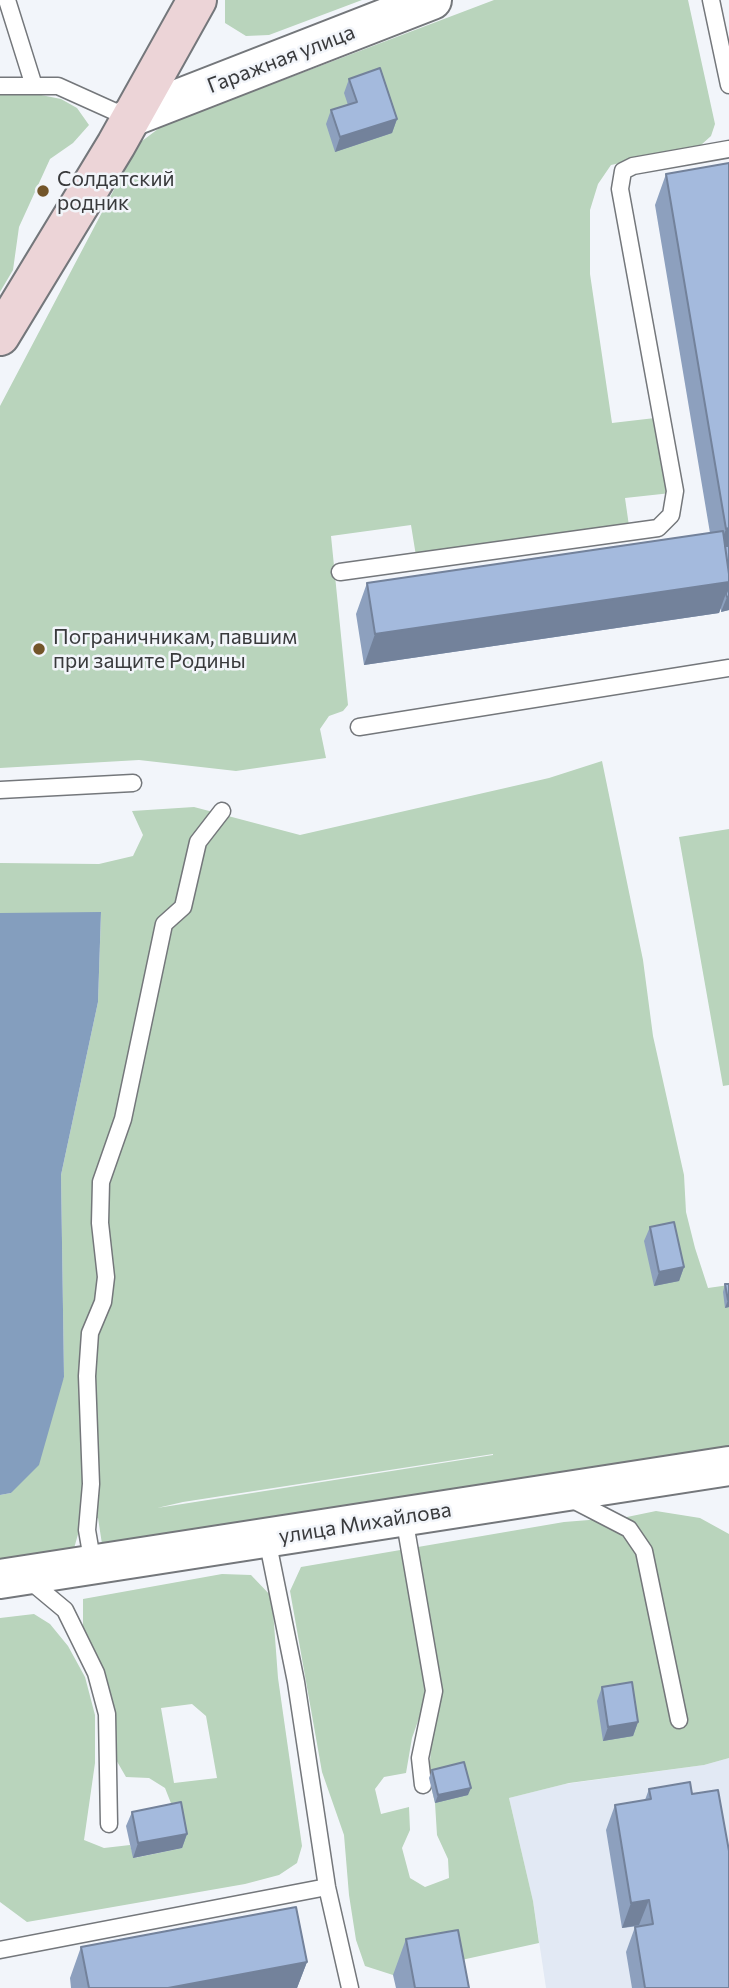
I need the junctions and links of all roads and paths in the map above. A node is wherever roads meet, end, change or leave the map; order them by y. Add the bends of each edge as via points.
1 (6, 0) edge
2 (197, 0) edge
3 (432, 0) edge
4 (710, 0) edge
5 (729, 85) edge
6 (0, 86) edge
7 (34, 86) junction
8 (129, 118) junction
9 (729, 149) edge
10 (0, 335) edge
11 (340, 572) dead end
12 (729, 668) edge
13 (359, 727) dead end
14 (133, 783) dead end
15 (0, 790) edge
16 (222, 811) dead end
17 (729, 1466) edge
18 (556, 1492) junction
19 (404, 1517) junction
20 (267, 1539) junction
21 (93, 1565) junction
22 (12, 1578) edge
23 (679, 1720) dead end
24 (422, 1785) dead end
25 (109, 1824) dead end
26 (327, 1887) junction
27 (0, 1950) edge
28 (349, 1988) edge

1 - 7 lane
2 - 8 main road
3 - 8 street, Гаражная улица
4 - 5 lane
6 - 7 lane
7 - 8 lane via 58,86
8 - 10 main road
9 - 11 lane via 633,166 623,171 620,189 675,491 671,515 658,528
12 - 13 lane
14 - 15 lane
16 - 21 lane via 198,842 183,907 164,924 123,1119 101,1182 106,1277 103,1302 90,1333 87,1376 91,1484 87,1530
17 - 18 street, улица Михайлова
18 - 19 street, улица Михайлова
18 - 23 lane via 629,1529 645,1551
19 - 20 street, улица Михайлова
19 - 24 lane via 434,1691 419,1758
20 - 21 street, улица Михайлова
20 - 26 lane via 296,1682
21 - 22 street, улица Михайлова
22 - 25 lane via 65,1610 96,1673 107,1714
26 - 27 lane
26 - 28 lane

